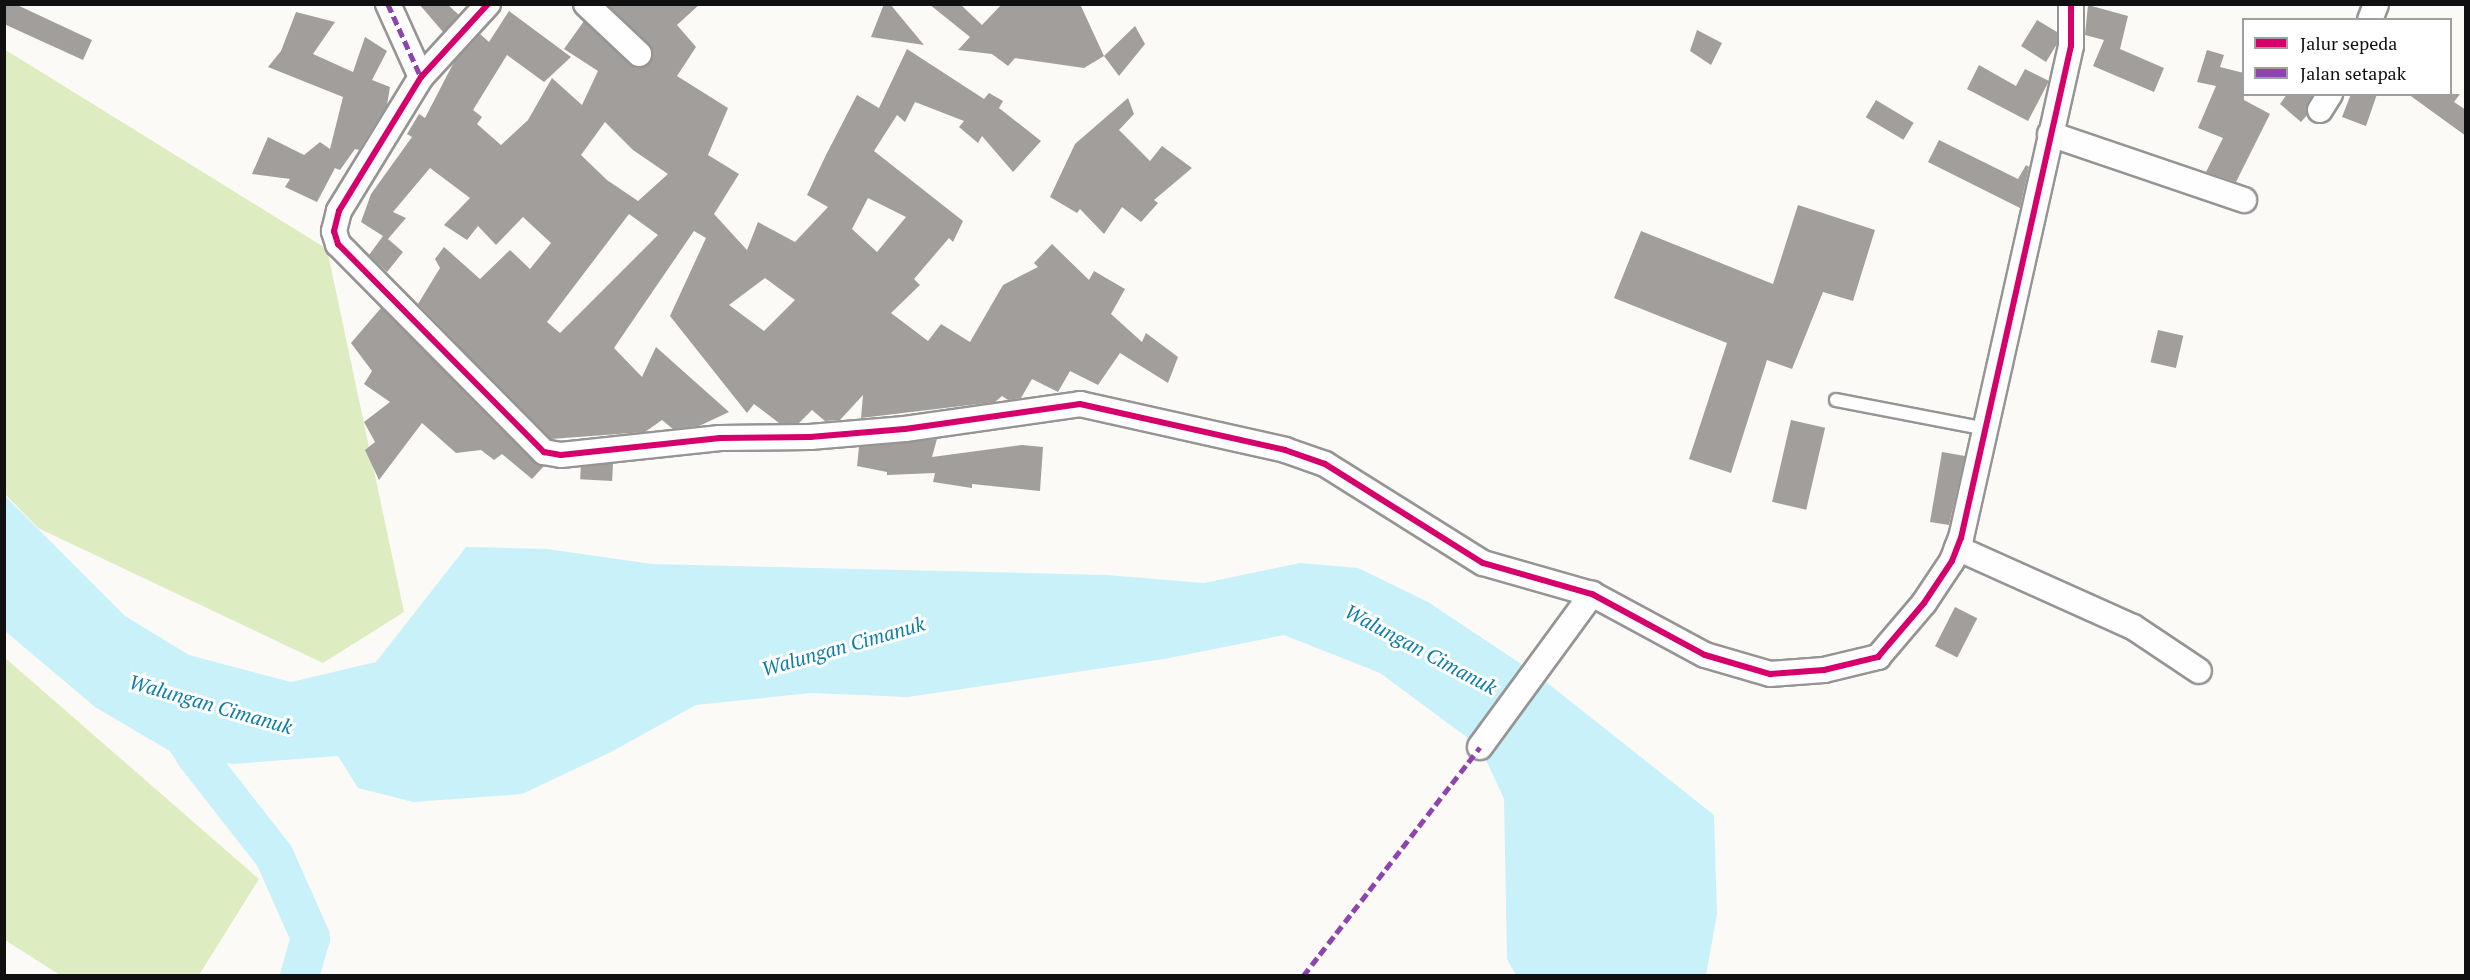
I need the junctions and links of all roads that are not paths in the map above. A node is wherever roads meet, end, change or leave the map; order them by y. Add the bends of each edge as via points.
1 (388, 4) edge
2 (488, 4) edge
3 (586, 4) edge
4 (2071, 4) edge
5 (639, 54) dead end
6 (421, 77) junction
7 (2050, 134) junction
8 (2244, 200) dead end
9 (1836, 400) dead end
10 (1986, 429) junction
11 (1957, 549) junction
12 (1592, 594) junction
13 (2199, 671) dead end
14 (1480, 747) dead end

1 - 6 street
2 - 6 street
3 - 5 street
4 - 7 street via 2071,46
6 - 12 street via 339,210 335,237 544,452 561,455 642,444 905,429 1080,404 1285,450 1325,464 1483,563
7 - 8 street
7 - 10 street
9 - 10 lane
10 - 11 street
11 - 12 street via 1924,603 1878,657 1824,670 1770,674 1729,664
11 - 13 street via 2133,627
12 - 14 street

